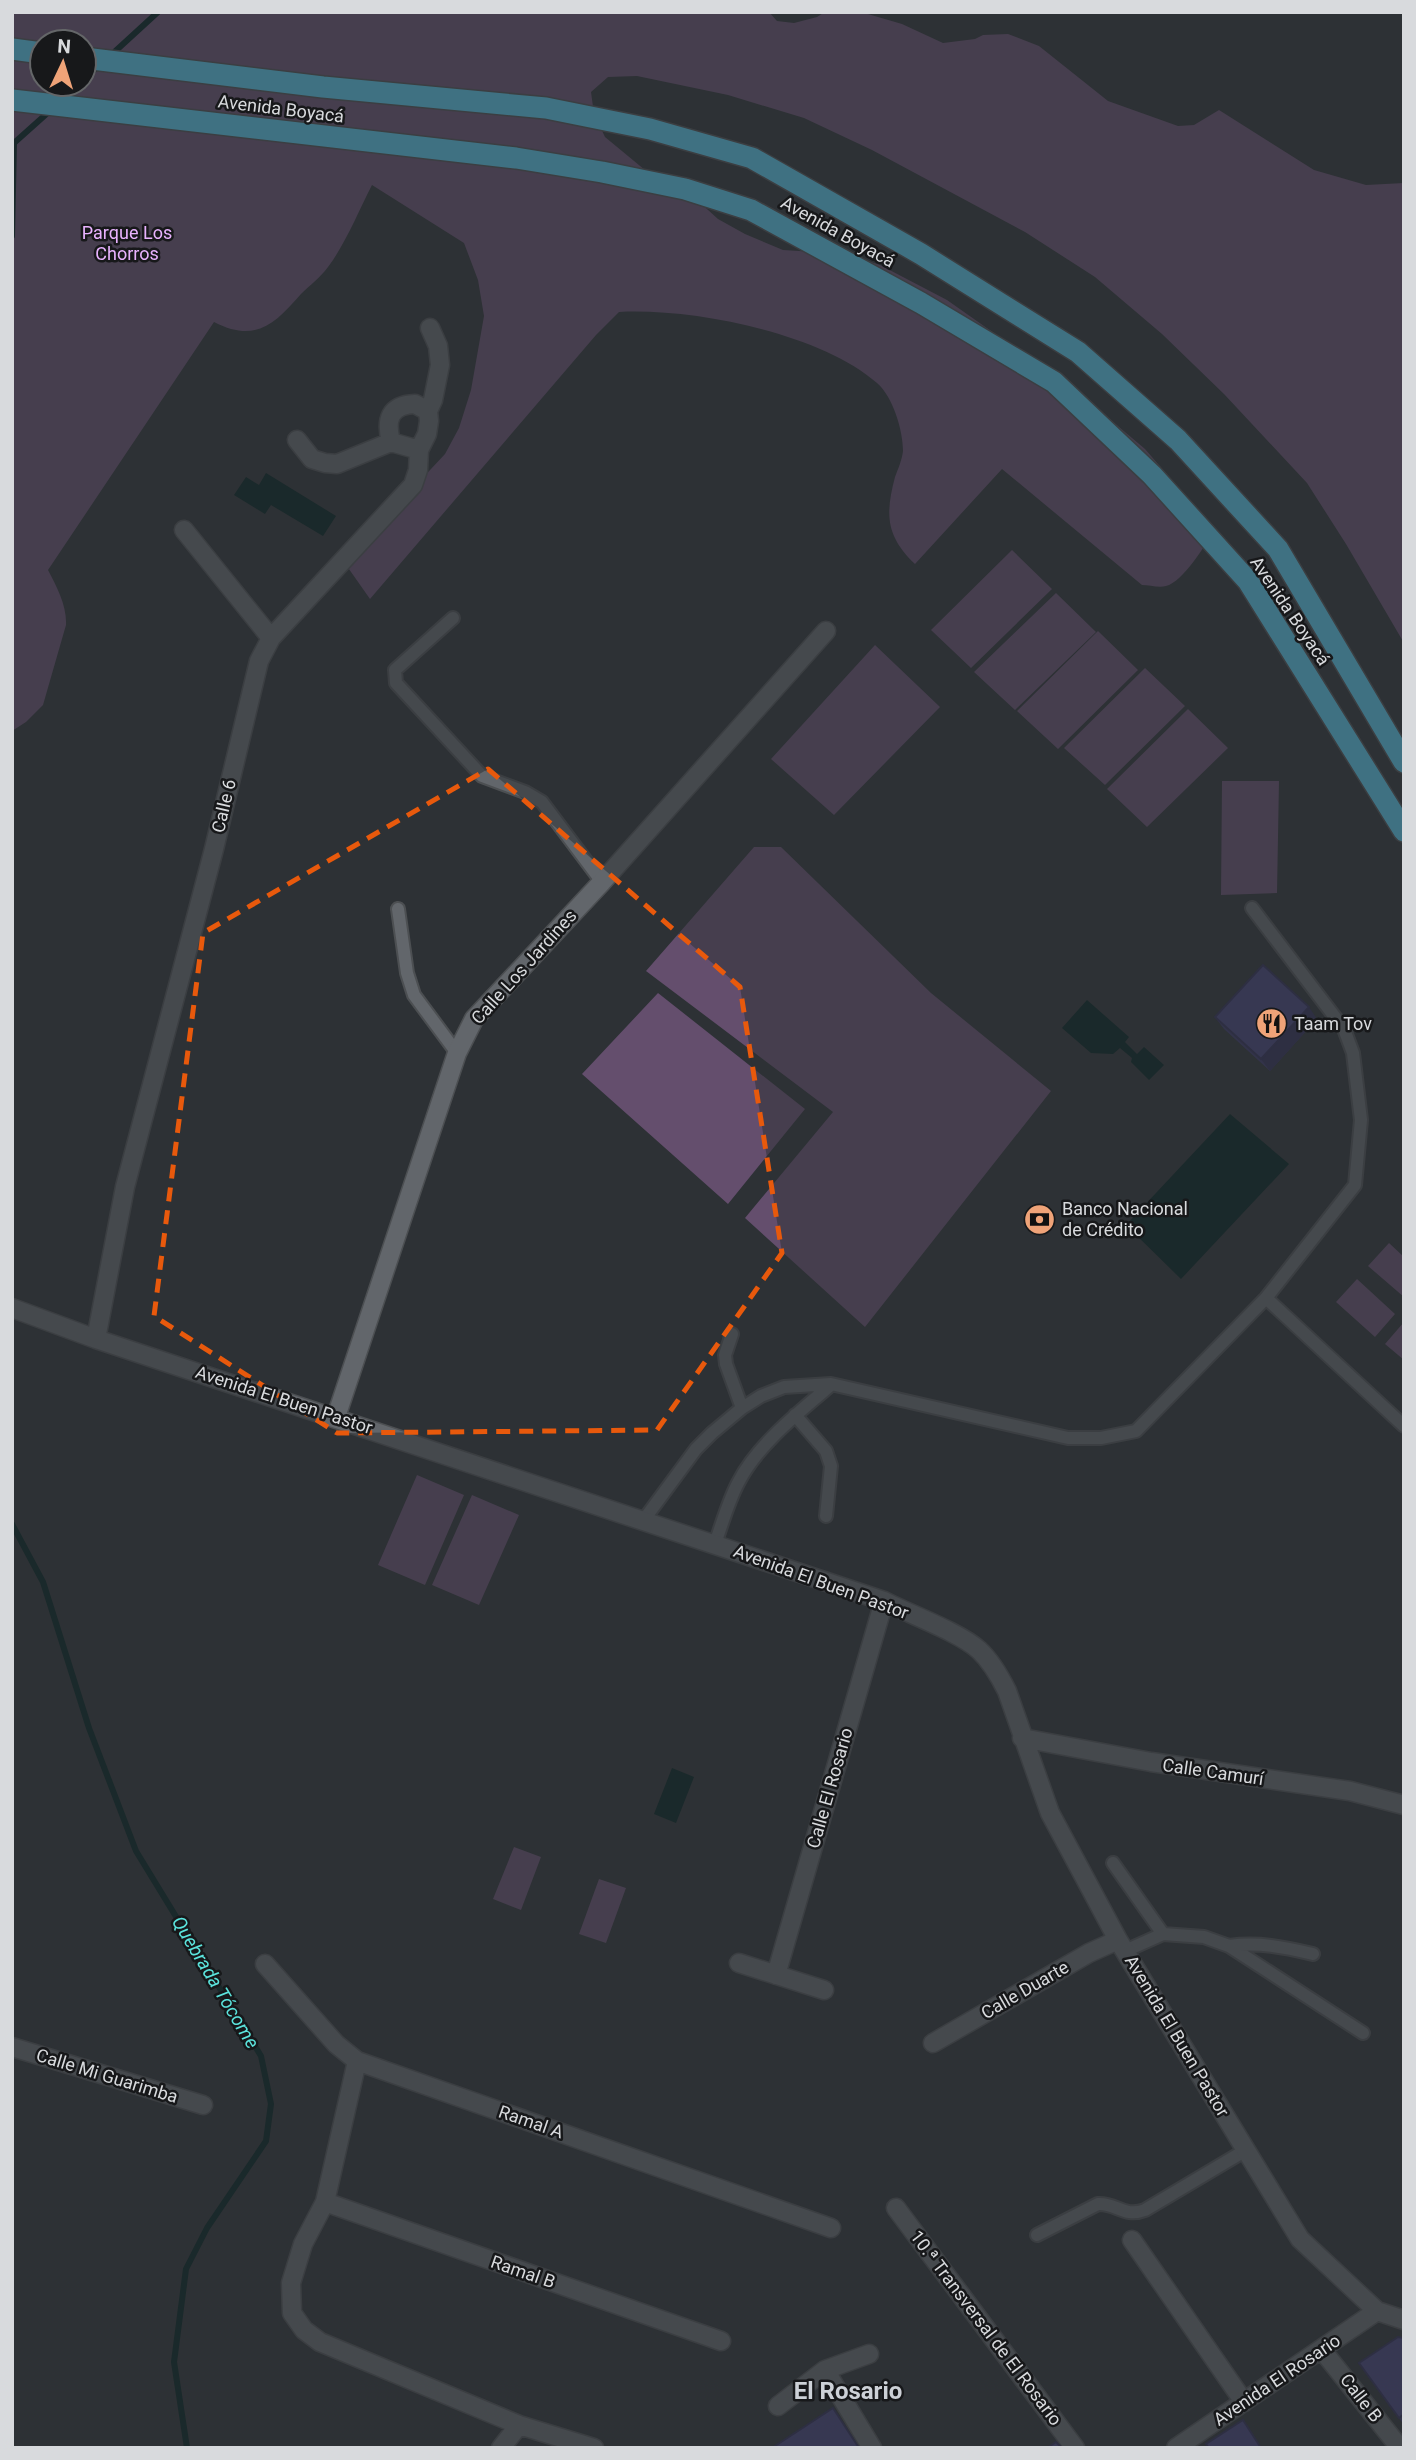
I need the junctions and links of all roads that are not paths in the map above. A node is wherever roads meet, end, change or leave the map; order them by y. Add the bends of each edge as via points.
1 (98, 60) edge
2 (12, 100) edge
3 (430, 328) dead end
4 (428, 411) junction
5 (297, 440) dead end
6 (391, 442) junction
7 (419, 450) junction
8 (184, 530) dead end
9 (453, 618) dead end
10 (826, 631) dead end
11 (271, 638) junction
12 (1404, 762) edge
13 (1404, 831) edge
14 (602, 881) junction
15 (1252, 908) dead end
16 (398, 909) dead end
17 (457, 1053) junction
18 (1266, 1298) junction
19 (12, 1308) edge
20 (732, 1334) dead end
21 (96, 1339) junction
22 (831, 1384) junction
23 (742, 1408) junction
24 (795, 1415) junction
25 (336, 1417) junction
26 (1404, 1426) edge
27 (826, 1516) dead end
28 (643, 1521) junction
29 (715, 1544) junction
30 (884, 1601) junction
31 (1022, 1738) junction
32 (1404, 1805) edge
33 (1112, 1863) dead end
34 (1163, 1934) junction
35 (1122, 1946) junction
36 (1229, 1946) junction
37 (1312, 1954) dead end
38 (739, 1963) dead end
39 (265, 1964) dead end
40 (776, 1975) junction
41 (824, 1990) dead end
42 (1363, 2033) dead end
43 (933, 2043) dead end
44 (12, 2047) edge
45 (357, 2061) junction
46 (203, 2105) dead end
47 (1246, 2150) junction
48 (325, 2202) junction
49 (897, 2208) dead end
50 (831, 2228) dead end
51 (1037, 2235) dead end
52 (1132, 2240) dead end
53 (1377, 2311) junction
54 (1404, 2320) edge
55 (721, 2341) dead end
56 (1322, 2350) junction
57 (869, 2354) dead end
58 (825, 2370) junction
59 (1244, 2402) junction
60 (778, 2406) dead end
61 (519, 2425) junction
62 (1179, 2447) edge
63 (501, 2448) edge
64 (594, 2448) edge
65 (872, 2448) edge
66 (1075, 2448) edge
67 (1400, 2448) edge

1 - 12 highway, Avenida Boyacá via 546,108 650,129 752,158 921,254 1077,352 1178,440 1278,549
2 - 13 highway, Avenida Boyacá via 516,158 685,189 751,210 1054,382 1152,475 1248,581
3 - 4 street, Calle 6 via 440,365
4 - 6 street via 415,404 398,407 387,425
4 - 7 street, Calle 6 via 427,433
5 - 6 street via 313,460 337,464
6 - 7 street
7 - 11 street, Calle 6 via 412,485
8 - 11 street
9 - 14 lane via 396,670 396,683 482,776 542,802
10 - 14 street, Calle Los Jardines
11 - 21 street, Calle 6 via 258,661 125,1187
14 - 17 street, Calle Los Jardines via 474,1019
15 - 18 lane via 1344,1029 1353,1053 1360,1120 1355,1185
16 - 17 lane via 414,995
17 - 25 street, Calle Los Jardines
18 - 22 lane via 1136,1431 1101,1438 1068,1438
18 - 26 lane
19 - 21 street, Avenida El Buen Pastor
20 - 23 lane via 725,1355
21 - 25 street, Avenida El Buen Pastor
22 - 23 lane via 784,1387
22 - 24 lane
23 - 28 lane via 696,1449
24 - 27 lane via 826,1451 831,1466
24 - 29 lane via 738,1482
25 - 28 street, Avenida El Buen Pastor
28 - 29 street, Avenida El Buen Pastor
29 - 30 street, Avenida El Buen Pastor
30 - 31 street, Avenida El Buen Pastor via 979,1650 1007,1692
30 - 40 street, Calle El Rosario
31 - 32 street, Calle Camurí via 1350,1791
31 - 35 street, Avenida El Buen Pastor via 1050,1813
33 - 34 lane
34 - 35 lane
34 - 36 lane via 1204,1937
35 - 43 street, Calle Duarte via 1089,1953
35 - 47 street, Avenida El Buen Pastor
36 - 37 lane via 1254,1942
36 - 42 lane
38 - 40 street
39 - 45 street, Ramal A
40 - 41 street
44 - 46 street, Calle Mi Guarimba
45 - 48 street
45 - 50 street, Ramal A
47 - 51 lane via 1145,2210 1131,2214 1098,2204
47 - 53 street, Avenida El Buen Pastor via 1300,2239
48 - 55 street, Ramal B
48 - 61 street via 303,2244 291,2283 292,2313 304,2330 320,2342
49 - 66 street, 10.ª Transversal de El Rosario
52 - 59 street
53 - 54 street, Avenida El Buen Pastor
53 - 56 street, Avenida El Rosario
56 - 59 street, Avenida El Rosario
56 - 67 street, Calle B
57 - 58 street
58 - 60 street
58 - 65 street
59 - 62 street, Avenida El Rosario
61 - 63 street
61 - 64 street

